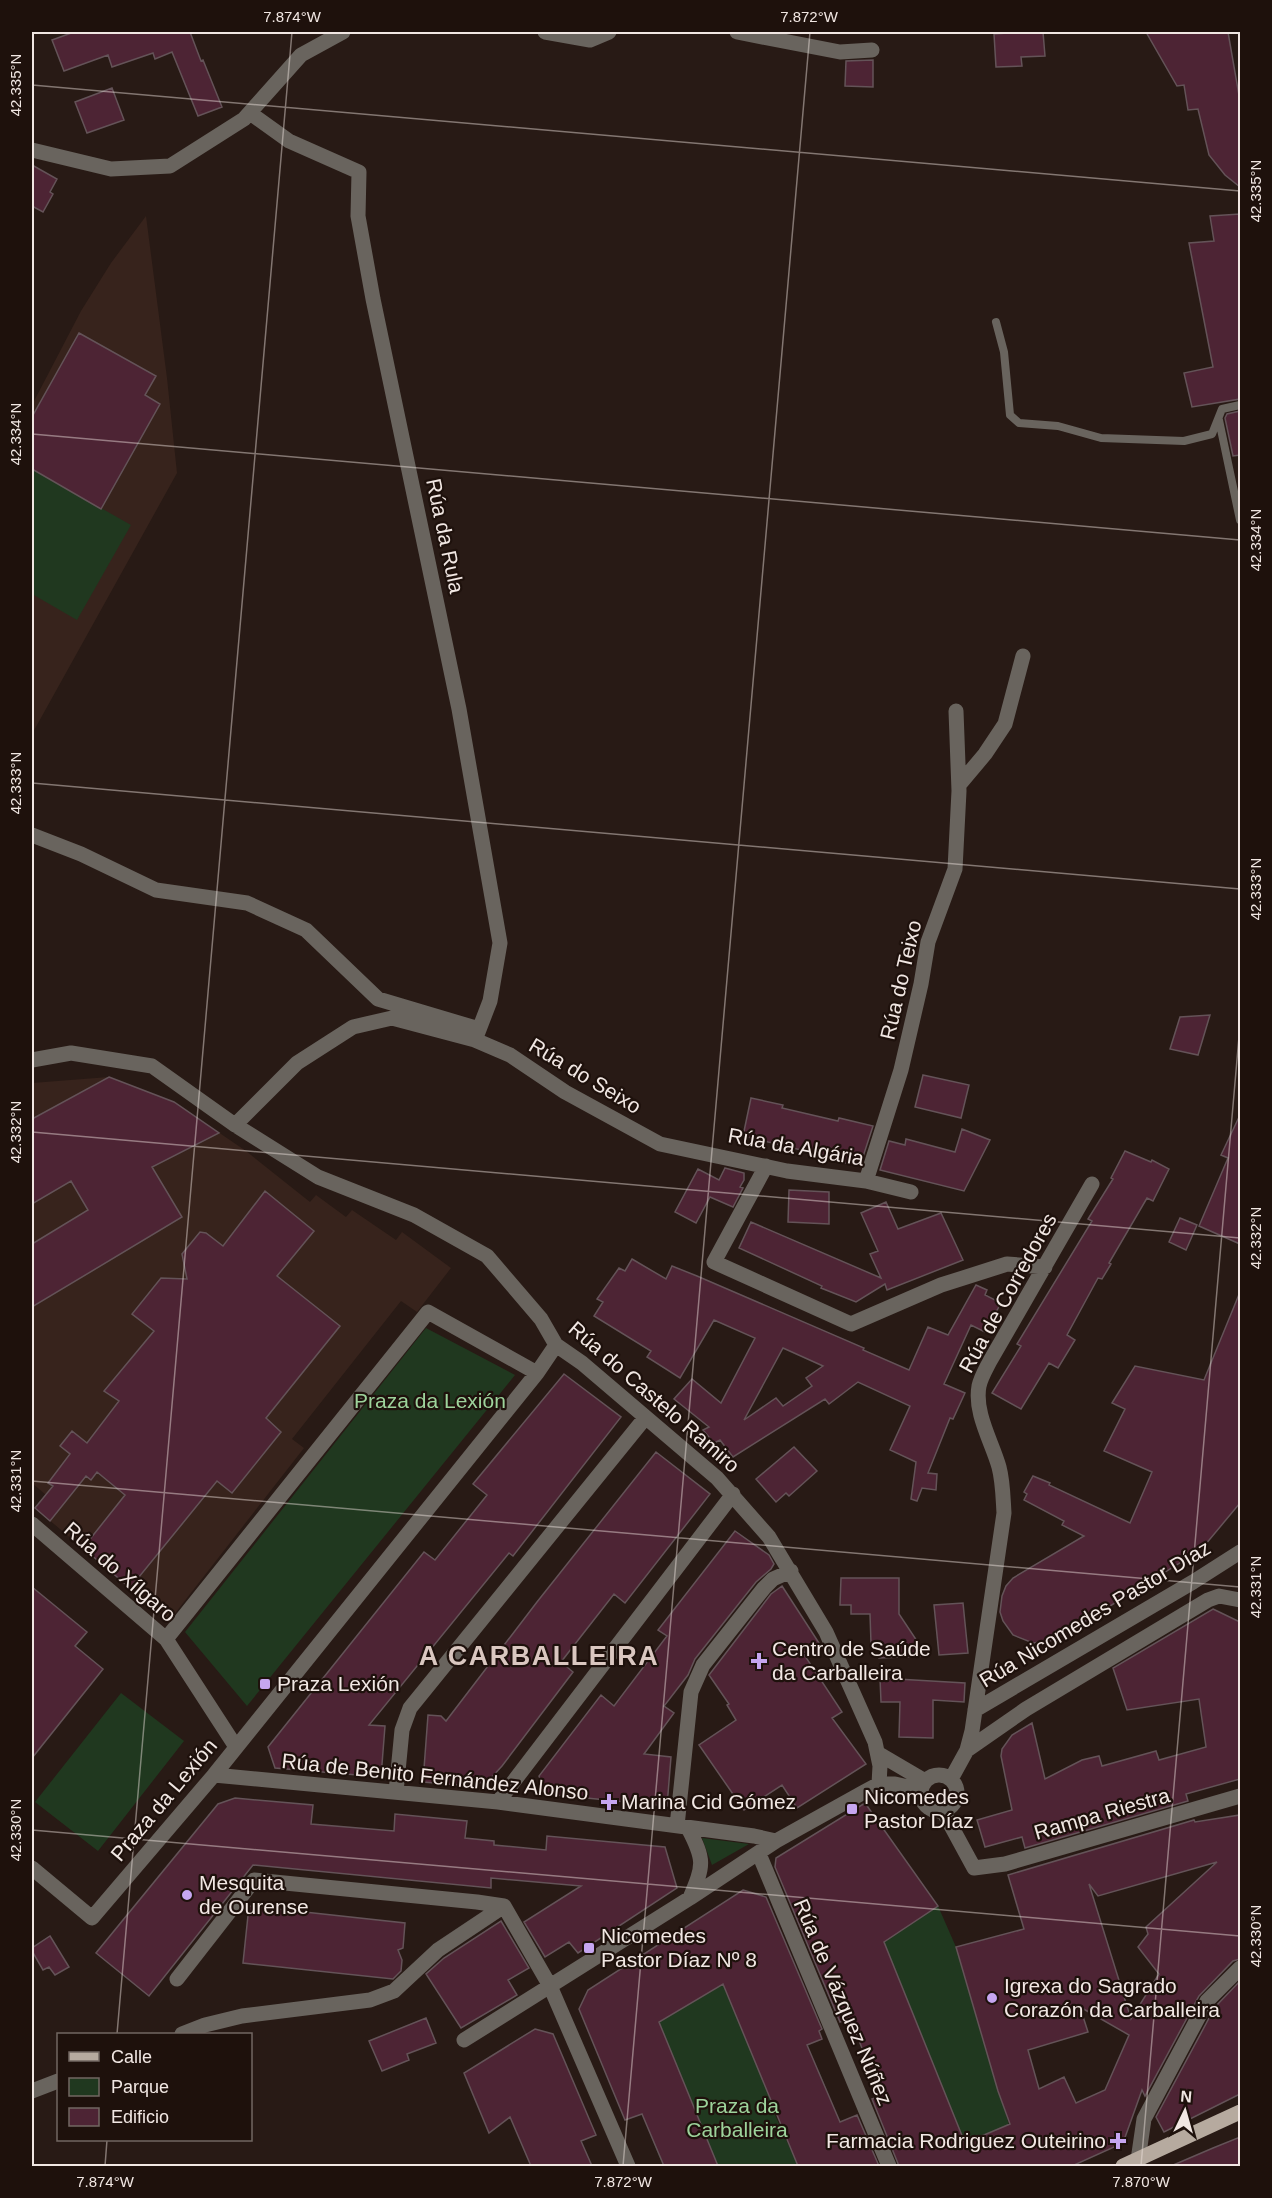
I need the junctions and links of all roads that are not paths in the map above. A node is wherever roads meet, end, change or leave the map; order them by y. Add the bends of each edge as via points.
1 (343, 32) edge
2 (545, 32) edge
3 (609, 32) edge
4 (737, 32) edge
5 (872, 50) dead end
6 (250, 113) junction
7 (32, 150) edge
8 (996, 322) dead end
9 (1240, 405) edge
10 (1219, 420) junction
11 (1240, 520) edge
12 (1023, 656) dead end
13 (956, 711) dead end
14 (959, 785) junction
15 (32, 835) edge
16 (477, 1035) junction
17 (32, 1060) edge
18 (235, 1125) junction
19 (674, 1147) joint
20 (766, 1166) junction
21 (866, 1180) junction
22 (1092, 1184) dead end
23 (911, 1192) dead end
24 (1045, 1267) junction
25 (556, 1345) junction
26 (537, 1373) junction
27 (645, 1418) junction
28 (733, 1494) junction
29 (32, 1524) edge
30 (1240, 1552) edge
31 (791, 1571) junction
32 (1240, 1600) edge
33 (166, 1639) junction
34 (975, 1710) junction
35 (236, 1747) junction
36 (967, 1749) junction
37 (879, 1754) junction
38 (214, 1775) junction
39 (951, 1779) junction
40 (879, 1784) junction
41 (923, 1786) junction
42 (396, 1792) junction
43 (1240, 1796) edge
44 (498, 1802) junction
45 (943, 1810) junction
46 (682, 1827) junction
47 (776, 1841) junction
48 (759, 1854) junction
49 (32, 1868) edge
50 (690, 1898) junction
51 (504, 1906) junction
52 (1240, 1968) edge
53 (177, 1979) dead end
54 (550, 1986) junction
55 (185, 2033) edge
56 (464, 2040) dead end
57 (57, 2081) edge
58 (32, 2091) edge
59 (1240, 2112) edge
60 (1130, 2163) edge
61 (628, 2166) edge
62 (889, 2166) edge

1 - 6 street via 301,55
2 - 3 street via 590,40
4 - 5 street via 840,52
6 - 7 street via 170,166 111,169
6 - 16 street, Rúa da Rula via 289,141 360,172 358,216 372,298 459,709 500,943 490,1001
8 - 10 lane via 1004,352 1010,415 1019,423 1058,426 1101,438 1184,441 1212,434
9 - 10 lane via 1222,409
10 - 11 lane
12 - 14 street via 1005,724
13 - 14 street, Rúa do Teixo
14 - 21 street, Rúa do Teixo via 955,869 928,942 901,1070
15 - 16 street, Rúa do Seixo via 156,890 247,903 306,930 378,999
16 - 18 street, Rúa do Seixo via 392,1018 352,1027 297,1063
16 - 19 street, Rúa do Seixo via 565,1092 660,1144
17 - 18 street, Rúa do Castelo Ramiro via 71,1053 152,1066
18 - 25 street, Rúa do Castelo Ramiro via 318,1177 414,1215 487,1256 541,1319
19 - 20 street, Rúa da Algária
20 - 21 street, Rúa da Algária
20 - 24 street via 714,1262 850,1324 941,1285 1007,1264
21 - 23 street, Rúa da Algária
22 - 24 street, Rúa de Corredores
24 - 34 street, Rúa de Corredores via 981,1377 979,1388 978,1400 1000,1469 1004,1513
25 - 26 street, Praza da Lexión
25 - 27 street, Rúa do Castelo Ramiro
26 - 33 street via 428,1312
26 - 35 street, Praza da Lexión
27 - 28 street, Rúa do Castelo Ramiro
27 - 42 street via 410,1708 402,1730
28 - 31 street, Rúa do Castelo Ramiro
28 - 44 street
29 - 33 street, Rúa do Xílgaro
30 - 34 street, Rúa Nicomedes Pastor Díaz
31 - 37 street, Rúa do Castelo Ramiro via 826,1632
31 - 46 street via 764,1588 696,1678 691,1692
32 - 36 street, Rúa Nicomedes Pastor Díaz via 1219,1596 1208,1600
33 - 35 street, Rúa do Xílgaro
34 - 36 street, Rúa Nicomedes Pastor Díaz
35 - 38 street, Praza da Lexión
36 - 39 street, Rúa Nicomedes Pastor Díaz
37 - 40 street
37 - 41 street
38 - 42 street, Rúa de Benito Fernández Alonso
38 - 49 street, Praza da Lexión via 92,1918
39 - 41 street via 940,1775 929,1778
39 - 45 street, Rúa Nicomedes Pastor Díaz via 957,1794 953,1805
40 - 41 street
40 - 47 street
41 - 45 street via 923,1802 932,1810
42 - 44 street, Rúa de Benito Fernández Alonso
43 - 45 street, Rampa Riestra via 1005,1864 974,1868
44 - 46 street, Rúa de Benito Fernández Alonso
46 - 47 street, Rúa de Benito Fernández Alonso
46 - 50 street via 700,1851 702,1861
47 - 48 street
48 - 50 street
48 - 62 street, Rúa de Vázquez Núñez
50 - 54 street
51 - 53 street via 254,1880
51 - 54 street
51 - 55 street via 438,1950 394,1991 370,2001 242,2016
52 - 60 street via 1207,2001 1144,2120
54 - 56 street
54 - 61 street
57 - 58 street
59 - 60 main road

